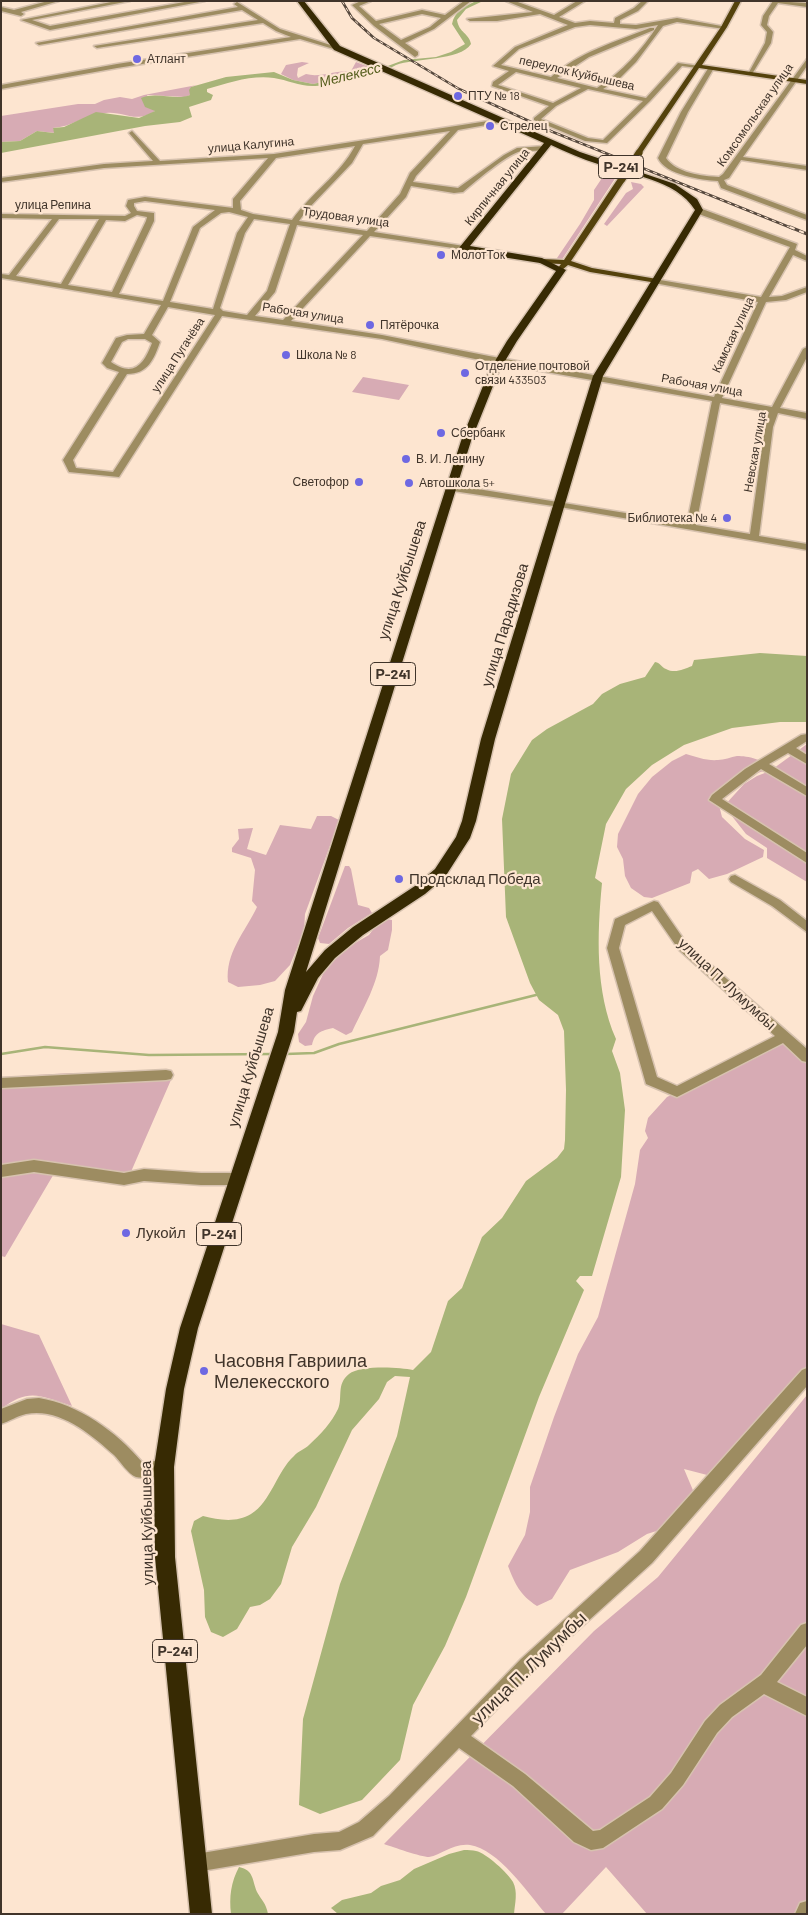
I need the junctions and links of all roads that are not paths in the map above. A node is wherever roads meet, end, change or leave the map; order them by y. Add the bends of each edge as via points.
1 (56, 1) edge
2 (88, 1) edge
3 (127, 1) edge
4 (202, 1) edge
5 (233, 1) edge
6 (300, 1) edge
7 (368, 1) edge
8 (468, 1) edge
9 (509, 1) edge
10 (582, 1) edge
11 (645, 1) edge
12 (738, 1) edge
13 (777, 1) edge
14 (807, 5) edge
15 (96, 7) junction
16 (244, 8) junction
17 (1, 9) edge
18 (15, 12) junction
19 (538, 13) junction
20 (110, 17) junction
21 (445, 17) junction
22 (554, 18) junction
23 (470, 19) dead end
24 (24, 20) junction
25 (264, 21) junction
26 (669, 21) junction
27 (376, 23) junction
28 (574, 25) junction
29 (617, 25) junction
30 (661, 25) junction
31 (724, 27) junction
32 (124, 28) junction
33 (324, 33) junction
34 (300, 37) junction
35 (140, 39) junction
36 (402, 42) junction
37 (38, 43) dead end
38 (97, 46) dead end
39 (337, 48) junction
40 (415, 55) dead end
41 (807, 61) edge
42 (697, 66) junction
43 (710, 68) junction
44 (515, 70) junction
45 (750, 73) junction
46 (553, 78) junction
47 (794, 80) junction
48 (807, 82) edge
49 (1, 87) edge
50 (586, 87) junction
51 (599, 89) junction
52 (648, 100) junction
53 (554, 105) junction
54 (501, 121) junction
55 (456, 128) junction
56 (132, 133) dead end
57 (360, 143) junction
58 (546, 145) junction
59 (274, 156) junction
60 (739, 158) junction
61 (158, 163) junction
62 (807, 168) edge
63 (720, 179) junction
64 (1, 180) edge
65 (410, 184) junction
66 (233, 211) junction
67 (698, 212) junction
68 (135, 213) junction
69 (1, 216) edge
70 (252, 216) junction
71 (58, 217) junction
72 (104, 217) junction
73 (807, 218) edge
74 (294, 222) junction
75 (369, 233) junction
76 (464, 248) junction
77 (792, 249) junction
78 (807, 259) edge
79 (564, 266) junction
80 (1, 276) edge
81 (11, 277) junction
82 (654, 281) junction
83 (63, 287) junction
84 (807, 289) edge
85 (114, 296) junction
86 (763, 300) junction
87 (166, 303) junction
88 (220, 313) junction
89 (249, 317) junction
90 (285, 323) junction
91 (147, 336) junction
92 (807, 349) edge
93 (500, 361) junction
94 (124, 371) junction
95 (597, 378) junction
96 (716, 401) junction
97 (774, 411) junction
98 (807, 416) edge
99 (453, 488) junction
100 (560, 504) junction
101 (691, 528) junction
102 (754, 538) junction
103 (807, 547) edge
104 (805, 737) dead end
105 (788, 748) junction
106 (807, 760) edge
107 (762, 765) junction
108 (807, 792) edge
109 (807, 859) edge
110 (734, 879) dead end
111 (807, 928) edge
112 (287, 1027) junction
113 (784, 1037) junction
114 (807, 1057) edge
115 (166, 1075) dead end
116 (1, 1083) edge
117 (1, 1172) edge
118 (236, 1179) junction
119 (807, 1375) edge
120 (1, 1417) edge
121 (164, 1467) junction
122 (807, 1631) edge
123 (763, 1684) junction
124 (807, 1707) edge
125 (458, 1737) junction
126 (196, 1863) junction
127 (807, 1910) edge
128 (201, 1914) edge
129 (804, 1914) edge

1 - 18 street
2 - 15 street
3 - 15 street
4 - 20 street
5 - 16 street
6 - 33 highway, Р-241
7 - 27 street via 354,5 369,21
8 - 21 street
9 - 19 street
10 - 22 street
11 - 29 street via 637,10 617,19
12 - 31 main road
13 - 14 street
13 - 45 street via 766,16 764,25 770,32 768,43
15 - 20 street
15 - 24 street
16 - 25 street
16 - 32 street
17 - 18 street
18 - 24 street via 22,14
19 - 22 street
19 - 23 street via 498,20
20 - 24 street via 50,28
20 - 32 street
21 - 27 street via 422,12
21 - 36 street via 432,28
22 - 28 street
25 - 34 street via 278,30
25 - 35 street
26 - 29 street via 636,27
26 - 30 street
26 - 31 street
27 - 36 street via 386,34
28 - 29 street
28 - 44 street, переулок Куйбышева via 517,48 496,66
30 - 46 street via 581,58
30 - 51 street via 636,58
31 - 42 main road
32 - 35 street
32 - 37 street
33 - 34 street
33 - 39 highway, Р-241
34 - 39 street
34 - 49 street
35 - 38 street
36 - 40 street via 416,52
39 - 54 highway, Р-241
41 - 47 street, Комсомольская улица
42 - 43 main road
42 - 52 street, переулок Куйбышева via 680,64
42 - 79 main road, bridge
43 - 45 main road
43 - 63 street via 681,116 662,158 666,164 684,172
44 - 46 street, переулок Куйбышева
44 - 53 street via 495,86
45 - 47 main road
46 - 50 street, переулок Куйбышева
47 - 48 main road
47 - 60 street, Комсомольская улица
50 - 51 street, переулок Куйбышева
50 - 53 street
51 - 52 street, переулок Куйбышева
52 - 53 street via 608,140 600,143 536,119
54 - 55 street, улица Калугина
54 - 58 highway, Р-241
55 - 57 street, улица Калугина
55 - 65 street via 413,175
56 - 61 street
57 - 59 street, улица Калугина
57 - 74 street via 350,162
58 - 65 street via 519,149 460,190
58 - 67 highway, Р-241 via 644,174 695,201
58 - 76 highway, Кирпичная улица
59 - 61 street, улица Калугина
59 - 66 street via 236,201
60 - 62 street
60 - 63 street, Комсомольская улица
61 - 64 street, улица Калугина via 104,166
63 - 73 street via 724,186
65 - 75 street
66 - 68 street, Трудовая улица via 146,199 131,202
66 - 70 street, Трудовая улица
66 - 87 street via 219,211 196,227
67 - 77 street
67 - 82 highway, улица Парадизова / Р-241
68 - 72 street, улица Репина via 128,219
68 - 85 street via 151,215 149,225
69 - 71 street, улица Репина
70 - 74 street, Трудовая улица
70 - 88 street, улица Пугачёва via 241,233 216,308
71 - 72 street, улица Репина
71 - 81 street
72 - 83 street
74 - 75 street, Трудовая улица
74 - 89 street via 271,292
75 - 76 street, Трудовая улица
75 - 90 street
76 - 79 highway, Трудовая улица
77 - 78 street
77 - 86 street, Камская улица
79 - 82 main road
79 - 93 highway, улица Куйбышева
80 - 81 street, Рабочая улица
81 - 83 street, Рабочая улица
82 - 86 street
82 - 95 highway, улица Парадизова / Р-241
83 - 85 street, Рабочая улица
84 - 86 street via 783,298
85 - 87 street, Рабочая улица
86 - 96 street, Камская улица
87 - 88 street, Рабочая улица
87 - 91 street
88 - 89 street, Рабочая улица
88 - 94 street, улица Пугачёва via 116,475 72,470 68,460
89 - 90 street, Рабочая улица
90 - 93 street, Рабочая улица via 382,337
91 - 94 street via 156,342 146,364
91 - 94 street via 119,340 106,363
92 - 97 street, Невская улица
93 - 95 street, Рабочая улица
93 - 99 highway, улица Куйбышева / Р-241 via 466,441
95 - 96 street, Рабочая улица
95 - 100 highway, улица Парадизова / Р-241
96 - 97 street, Рабочая улица
96 - 101 street, Камская улица
97 - 98 street, Рабочая улица
97 - 102 street, Невская улица
99 - 100 street
99 - 112 highway, улица Куйбышева / Р-241 via 293,990
100 - 101 street
100 - 112 highway, улица Парадизова / Р-241 via 488,739 462,838 440,873 330,954 312,975
101 - 102 street
102 - 103 street
104 - 105 street
105 - 106 street
105 - 107 street
107 - 108 street
107 - 109 street via 715,800
110 - 111 street via 776,903
112 - 118 highway, улица Куйбышева / Р-241
113 - 113 street, улица П. Лумумбы via 677,1092 651,1080 613,948 619,922 654,905 683,948
113 - 114 street, улица П. Лумумбы
115 - 116 street
117 - 118 street via 34,1166 124,1179 144,1176
118 - 121 highway, улица Куйбышева / Р-241 via 188,1328
119 - 125 street, улица П. Лумумбы via 646,1557 527,1665
120 - 121 street via 22,1406 54,1407 110,1441 138,1470
121 - 126 highway, улица Куйбышева / Р-241 via 165,1557
122 - 123 street
123 - 124 street
123 - 125 street via 726,1711 711,1727 677,1779 656,1803 603,1839 591,1841 581,1835 518,1780
125 - 126 street, улица П. Лумумбы via 366,1829 340,1841
126 - 128 highway, улица Куйбышева / Р-241
127 - 129 street

